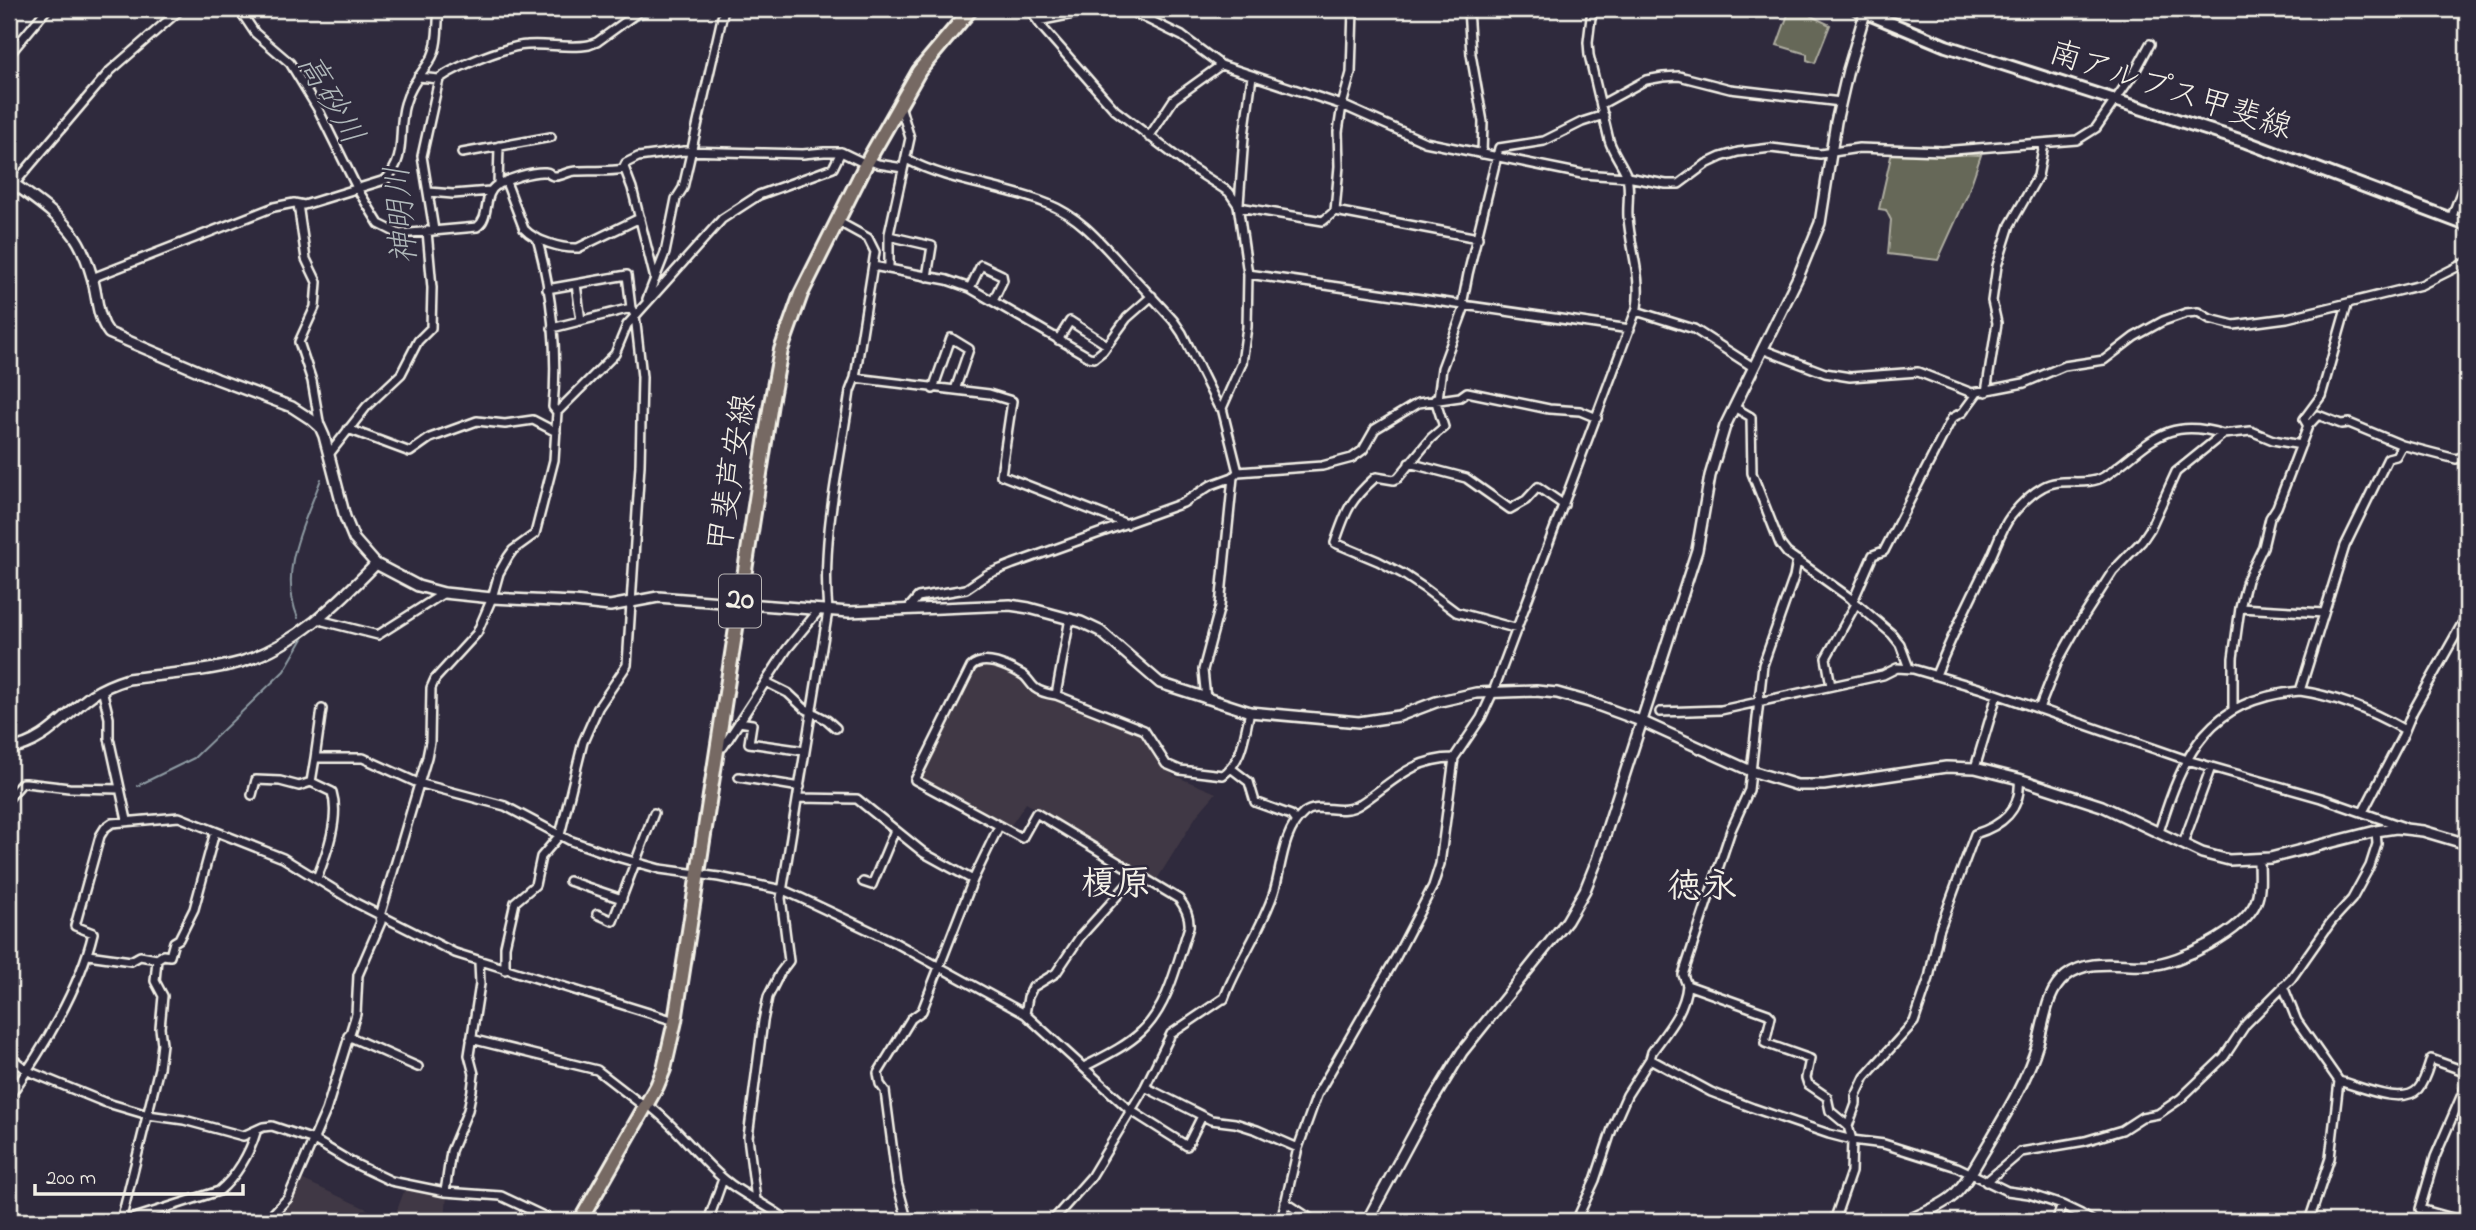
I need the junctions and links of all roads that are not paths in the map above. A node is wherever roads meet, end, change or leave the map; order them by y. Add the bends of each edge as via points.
1 (47, 9) edge
2 (181, 9) edge
3 (239, 9) edge
4 (439, 9) edge
5 (637, 9) edge
6 (724, 9) edge
7 (971, 9) edge
8 (1029, 9) edge
9 (1098, 9) edge
10 (1127, 9) edge
11 (1353, 9) edge
12 (1468, 9) edge
13 (1592, 9) edge
14 (1862, 10) edge
15 (1038, 21) junction
16 (2151, 44) dead end
17 (9, 55) edge
18 (1221, 65) junction
19 (1252, 76) junction
20 (418, 77) junction
21 (439, 79) junction
22 (2115, 100) junction
23 (1841, 102) junction
24 (1602, 104) junction
25 (899, 105) junction
26 (1342, 105) junction
27 (1604, 115) junction
28 (551, 137) dead end
29 (1149, 137) junction
30 (2044, 144) junction
31 (499, 146) junction
32 (692, 152) junction
33 (841, 152) junction
34 (1832, 152) junction
35 (462, 153) dead end
36 (1482, 154) junction
37 (1497, 157) junction
38 (906, 159) junction
39 (867, 162) junction
40 (903, 168) junction
41 (624, 169) junction
42 (2467, 176) edge
43 (1627, 177) junction
44 (502, 183) junction
45 (11, 185) edge
46 (358, 190) junction
47 (490, 191) junction
48 (429, 192) junction
49 (298, 204) junction
50 (1239, 206) junction
51 (1335, 211) junction
52 (640, 218) junction
53 (2451, 219) junction
54 (837, 221) junction
55 (2467, 225) edge
56 (431, 231) junction
57 (889, 236) junction
58 (1478, 237) junction
59 (537, 238) junction
60 (2467, 262) edge
61 (873, 265) junction
62 (889, 269) junction
63 (1248, 274) junction
64 (927, 277) junction
65 (92, 278) junction
66 (655, 279) junction
67 (576, 284) junction
68 (970, 288) junction
69 (547, 289) junction
70 (1152, 296) junction
71 (993, 300) junction
72 (645, 303) junction
73 (2347, 305) junction
74 (1463, 306) junction
75 (633, 311) junction
76 (1636, 311) junction
77 (581, 321) junction
78 (552, 328) junction
79 (1630, 329) junction
80 (1058, 340) junction
81 (1107, 345) junction
82 (1762, 349) junction
83 (1753, 367) junction
84 (855, 378) junction
85 (933, 388) junction
86 (955, 390) junction
87 (1982, 392) junction
88 (1437, 399) junction
89 (1734, 407) junction
90 (1222, 408) junction
91 (557, 412) junction
92 (1597, 418) junction
93 (2308, 426) junction
94 (320, 427) junction
95 (348, 429) junction
96 (556, 432) junction
97 (2223, 434) junction
98 (2301, 445) junction
99 (2402, 445) junction
100 (330, 453) junction
101 (2467, 455) edge
102 (1409, 463) junction
103 (1236, 475) junction
104 (1564, 505) junction
105 (1127, 524) junction
106 (1797, 560) junction
107 (376, 564) junction
108 (444, 593) junction
109 (492, 598) junction
110 (631, 603) junction
111 (739, 603) junction
112 (1855, 603) junction
113 (2240, 608) junction
114 (824, 610) junction
115 (907, 610) junction
116 (2325, 613) junction
117 (2467, 614) edge
118 (319, 618) junction
119 (1070, 618) junction
120 (1517, 629) junction
121 (1909, 668) junction
122 (1936, 676) junction
123 (766, 682) junction
124 (1831, 686) junction
125 (102, 689) junction
126 (2300, 691) junction
127 (1493, 692) junction
128 (1056, 695) junction
129 (1997, 695) junction
130 (1206, 699) junction
131 (1759, 702) junction
132 (322, 709) dead end
133 (2039, 709) junction
134 (2233, 709) junction
135 (810, 712) junction
136 (1250, 712) junction
137 (1660, 712) dead end
138 (1641, 721) junction
139 (740, 722) junction
140 (836, 728) dead end
141 (2405, 730) junction
142 (717, 746) junction
143 (9, 749) edge
144 (805, 751) junction
145 (315, 758) junction
146 (1454, 758) junction
147 (2187, 760) junction
148 (2211, 767) junction
149 (1975, 768) junction
150 (1232, 769) junction
151 (1751, 771) junction
152 (739, 777) dead end
153 (2019, 779) junction
154 (311, 782) junction
155 (418, 783) junction
156 (800, 788) junction
157 (120, 789) junction
158 (252, 795) dead end
159 (9, 798) edge
160 (799, 798) junction
161 (2363, 812) junction
162 (654, 813) dead end
163 (127, 820) junction
164 (1296, 822) junction
165 (999, 826) junction
166 (2408, 829) junction
167 (895, 830) junction
168 (2376, 831) junction
169 (215, 832) junction
170 (2159, 832) junction
171 (560, 835) junction
172 (2183, 844) junction
173 (2467, 844) edge
174 (2259, 860) junction
175 (635, 863) junction
176 (1137, 874) junction
177 (698, 875) junction
178 (317, 878) junction
179 (974, 880) junction
180 (569, 881) dead end
181 (863, 882) dead end
182 (783, 890) junction
183 (622, 899) junction
184 (597, 914) dead end
185 (380, 916) junction
186 (88, 955) junction
187 (157, 959) junction
188 (479, 962) junction
189 (939, 967) junction
190 (505, 970) junction
191 (1686, 985) junction
192 (2283, 986) junction
193 (1025, 1014) junction
194 (675, 1021) junction
195 (348, 1036) junction
196 (471, 1039) junction
197 (9, 1056) edge
198 (1650, 1059) junction
199 (418, 1067) dead end
200 (1084, 1067) junction
201 (28, 1071) junction
202 (2467, 1072) edge
203 (2339, 1080) junction
204 (2467, 1083) edge
205 (1144, 1087) junction
206 (9, 1097) edge
207 (647, 1106) junction
208 (1130, 1110) junction
209 (148, 1115) junction
210 (1202, 1116) junction
211 (1848, 1126) junction
212 (256, 1132) junction
213 (314, 1140) junction
214 (1852, 1140) junction
215 (1298, 1148) junction
216 (1970, 1174) junction
217 (723, 1179) junction
218 (1986, 1182) junction
219 (445, 1192) junction
220 (756, 1200) junction
221 (1285, 1202) junction
222 (2062, 1205) junction
223 (123, 1221) edge
224 (266, 1221) edge
225 (554, 1221) edge
226 (580, 1221) edge
227 (708, 1221) edge
228 (788, 1221) edge
229 (904, 1221) edge
230 (1052, 1221) edge
231 (1281, 1221) edge
232 (1314, 1221) edge
233 (1367, 1221) edge
234 (1576, 1221) edge
235 (1834, 1221) edge
236 (1906, 1221) edge
237 (2056, 1221) edge
238 (2092, 1221) edge
239 (2309, 1221) edge
240 (2463, 1221) edge

1 - 17 street
2 - 45 street via 110,71
3 - 46 street via 255,33 290,63
4 - 20 street via 433,55
5 - 21 street via 589,45 524,45
6 - 32 street
7 - 25 main road, 甲斐芦安線 / 20 via 932,53
8 - 15 street
9 - 15 street
10 - 18 street via 1182,36
11 - 26 street via 1351,73
12 - 36 street via 1483,122
13 - 24 street via 1588,42
14 - 22 main road, 南アルプス甲斐線 via 1972,55
14 - 23 street
15 - 29 street via 1115,110
16 - 22 street
18 - 19 street
18 - 29 street via 1174,99
19 - 26 street
19 - 50 street
20 - 21 street
20 - 46 street via 405,104 397,166 385,180
21 - 48 street via 422,149
22 - 30 street via 2086,136
22 - 53 main road, 南アルプス甲斐線 via 2246,142
23 - 24 street via 1730,89 1671,76 1646,80
23 - 34 street
24 - 27 street
25 - 38 street via 910,138
25 - 39 main road, 甲斐芦安線 / 20
26 - 36 street via 1425,142
26 - 51 street
27 - 37 street via 1544,141 1499,148
27 - 43 street via 1613,154
28 - 31 street
29 - 50 street via 1229,192
30 - 34 street
30 - 87 street via 2038,176 2010,225 1997,266 1992,301 1997,323
31 - 35 street
31 - 44 street
32 - 33 street
32 - 41 street via 638,157
32 - 66 street
33 - 39 street
33 - 72 street via 833,169 759,195 733,210
34 - 43 street via 1771,148 1738,152 1706,164 1679,184
34 - 82 street via 1820,223
36 - 37 street
37 - 43 street via 1582,174
37 - 58 street
38 - 40 street
38 - 70 street via 958,180 1049,204 1093,232
39 - 40 street
39 - 54 main road, 甲斐芦安線 / 20
40 - 57 street
41 - 44 street via 555,176 545,172
41 - 52 street
42 - 53 street
43 - 76 street via 1628,220 1639,277
44 - 47 street
44 - 59 street via 524,229
45 - 65 street via 75,237
46 - 49 street
46 - 56 street via 379,224 399,234
47 - 48 street
47 - 56 street via 481,225
48 - 56 street
49 - 65 street via 274,207
49 - 94 street via 306,259 317,282 315,307 299,342
50 - 51 street via 1323,221
50 - 63 street
51 - 58 street
52 - 59 street via 578,248
52 - 66 street
53 - 55 main road, 南アルプス甲斐線
54 - 61 street via 868,237 875,252
54 - 111 main road, 甲斐芦安線 / 20 via 800,294 781,350
56 - 95 street via 431,328 418,341 401,374
57 - 62 street
57 - 64 street via 932,246
58 - 74 street
59 - 69 street
60 - 73 street via 2421,285
61 - 62 street
61 - 84 street
62 - 64 street
63 - 74 street
63 - 90 street via 1244,353
64 - 68 street
65 - 94 street via 102,323 109,333 292,407
66 - 72 street
67 - 69 street
67 - 75 street via 627,275
67 - 77 street
68 - 71 street
68 - 71 street via 981,265 1002,275
69 - 78 street
70 - 81 street via 1127,317
70 - 90 street via 1182,333
71 - 80 street
72 - 75 street
73 - 87 street via 2234,325 2197,312 2186,313 2134,337 2104,359 2064,366 2024,383
73 - 93 street via 2321,396 2304,419
74 - 79 street
74 - 88 street via 1442,368
75 - 77 street
75 - 91 street via 615,354
75 - 110 street via 642,377
76 - 79 street
76 - 83 street via 1694,329
77 - 78 street
78 - 91 street via 553,407
79 - 92 street
80 - 81 street via 1088,358
80 - 81 street via 1070,321
82 - 83 street
82 - 87 street via 1825,373 1850,377 1918,372
83 - 89 street
84 - 85 street
84 - 114 street via 828,539
85 - 86 street
85 - 86 street via 951,338 969,349
86 - 105 street via 1012,401 1001,475
87 - 112 street via 1952,418 1884,551 1873,555
88 - 92 street via 1467,392 1580,411
88 - 102 street via 1444,427
88 - 103 street via 1418,403 1375,429 1363,450 1352,458 1322,466
89 - 106 street via 1751,417 1752,474 1780,544
89 - 138 street via 1710,476 1693,563
90 - 103 street
91 - 96 street
92 - 104 street
93 - 98 street
93 - 99 street via 2318,415
94 - 100 street
95 - 96 street via 410,452 430,438 477,421 533,420
95 - 100 street
96 - 109 street via 554,460 535,534 508,557
97 - 98 street via 2251,431
97 - 122 street via 2206,428 2173,430 2154,438 2103,478 2052,483 2034,494 2011,516 2000,535
97 - 133 street via 2176,472 2150,529 2113,571 2077,627
98 - 113 street
99 - 101 street via 2456,458
99 - 116 street via 2396,456 2388,458 2350,535
100 - 107 street via 354,540
102 - 104 street via 1466,478 1510,509 1538,487
102 - 120 street via 1398,478 1376,477 1356,495 1335,543 1424,587 1456,612
103 - 105 street via 1183,503
103 - 130 street via 1220,606 1203,670
104 - 120 street
105 - 115 street via 988,574 966,589 918,597
106 - 112 street
106 - 131 street via 1763,665
107 - 108 street via 418,586
107 - 118 street
108 - 109 street
108 - 118 street via 378,635
109 - 110 street via 610,606
109 - 155 street via 477,633 431,688 430,742
110 - 111 street via 658,597
110 - 171 street via 627,665 598,708 583,742
111 - 114 street
111 - 142 main road, 甲斐芦安線 / 20
112 - 121 street via 1892,634
112 - 124 street via 1826,658
113 - 116 street
113 - 134 street via 2233,657
114 - 115 street
114 - 123 street via 787,649
114 - 135 street
115 - 119 street via 1010,605
116 - 126 street
117 - 141 street
118 - 125 street via 282,644 241,662 128,679
119 - 128 street
119 - 130 street via 1100,631 1160,683
120 - 127 street
121 - 122 street
121 - 124 street
122 - 129 street
123 - 135 street
123 - 139 street
124 - 131 street
125 - 143 street via 43,737
125 - 157 street
126 - 134 street via 2254,699
126 - 141 street via 2352,705
127 - 136 street via 1459,696 1399,716 1359,722
127 - 138 street via 1558,693
127 - 146 street
128 - 150 street via 1144,730 1166,764 1180,770 1223,775
128 - 165 street via 1035,688 1025,676 977,661 915,780
129 - 133 street
129 - 149 street
130 - 136 street
131 - 137 street via 1721,710
131 - 151 street
132 - 145 street
133 - 147 street
134 - 147 street via 2207,732
135 - 140 street
135 - 144 street
136 - 150 street
138 - 151 street
138 - 233 street via 1585,890 1567,921 1462,1052
139 - 142 street via 723,747
139 - 144 street via 752,724 749,743
141 - 161 street
142 - 177 main road, 甲斐芦安線 / 20
144 - 156 street
145 - 154 street
145 - 155 street via 363,758
146 - 164 street via 1419,763 1349,810 1314,808
146 - 215 street via 1433,887 1317,1095
147 - 148 street
147 - 170 street
148 - 161 street
148 - 172 street
149 - 151 street via 1946,767 1810,786
149 - 153 street
150 - 164 street via 1248,782 1255,802 1291,815
151 - 191 street via 1749,790 1730,831 1683,975
152 - 156 street
153 - 170 street via 2102,806
153 - 211 street via 2016,799 2003,822 1975,834 1938,931 1914,1022 1865,1077
154 - 158 street via 299,786 256,780
154 - 178 street via 332,792 335,800 327,852
155 - 171 street via 505,806
155 - 185 street
156 - 160 street
157 - 159 street via 22,783
157 - 163 street
160 - 167 street via 857,799
160 - 182 street
161 - 166 street
162 - 175 street
163 - 169 street via 179,817
163 - 186 street via 111,823 100,836 75,926 93,933
164 - 205 street via 1281,856 1274,892 1224,998 1171,1034
165 - 176 street via 1022,838 1035,813
165 - 179 street
166 - 168 street
166 - 173 street
167 - 179 street via 924,853
167 - 181 street via 872,885
168 - 174 street
168 - 192 street via 2370,866 2352,899
169 - 178 street via 283,858
169 - 187 street via 194,909 170,956
170 - 172 street
171 - 175 street
171 - 190 street via 541,857 535,885 515,902
172 - 174 street via 2230,860
174 - 216 street via 2259,892 2249,913 2209,944 2180,959 2153,965 2084,967 2056,986 2029,1069
175 - 177 street
175 - 183 street
176 - 193 street via 1080,937 1056,973 1034,987
176 - 200 street via 1179,899 1190,917 1189,927 1167,994 1149,1022 1124,1045
177 - 182 street
177 - 194 main road, 甲斐芦安線 / 20
178 - 185 street
179 - 189 street
180 - 183 street
182 - 189 street
182 - 220 street via 789,961 768,997 748,1137
183 - 184 street via 613,921
185 - 188 street
185 - 195 street via 358,975 356,1014
186 - 187 street via 131,961 140,956
186 - 201 street
187 - 209 street via 155,981 163,996 162,1044
188 - 190 street
188 - 196 street
189 - 193 street
189 - 229 street via 922,1012 911,1019 878,1073 885,1090
190 - 194 street
191 - 198 street via 1686,997
191 - 211 street via 1768,1014 1765,1043 1810,1059 1808,1084 1824,1094 1830,1111
192 - 203 street via 2297,1021
192 - 218 street via 2246,1024 2224,1057 2158,1114 2085,1141 2021,1152
193 - 200 street
194 - 207 main road, 甲斐芦安線 / 20 via 664,1069
195 - 199 street
195 - 213 street
196 - 207 street via 597,1070
196 - 219 street via 472,1090 452,1151
197 - 201 street
198 - 214 street via 1712,1092
198 - 234 street via 1626,1095
200 - 208 street
201 - 206 street
201 - 209 street
202 - 203 street via 2431,1059 2415,1092 2394,1097
203 - 239 street via 2330,1158
204 - 240 street via 2435,1157 2420,1209
205 - 208 street
205 - 210 street
207 - 217 street via 675,1128
207 - 226 main road, 甲斐芦安線 / 20
208 - 210 street via 1187,1146
208 - 230 street via 1091,1177
209 - 212 street via 243,1136
209 - 223 street
210 - 215 street via 1257,1130
211 - 214 street
212 - 213 street via 272,1126
212 - 223 street via 243,1161 219,1191
213 - 219 street via 391,1181
213 - 224 street via 288,1198
214 - 216 street via 1884,1144
214 - 235 street via 1851,1172
215 - 221 street
216 - 218 street
216 - 236 street via 1952,1197
217 - 220 street
217 - 227 street
218 - 222 street
219 - 225 street via 501,1196
220 - 228 street
221 - 231 street
221 - 232 street
222 - 237 street
222 - 238 street

